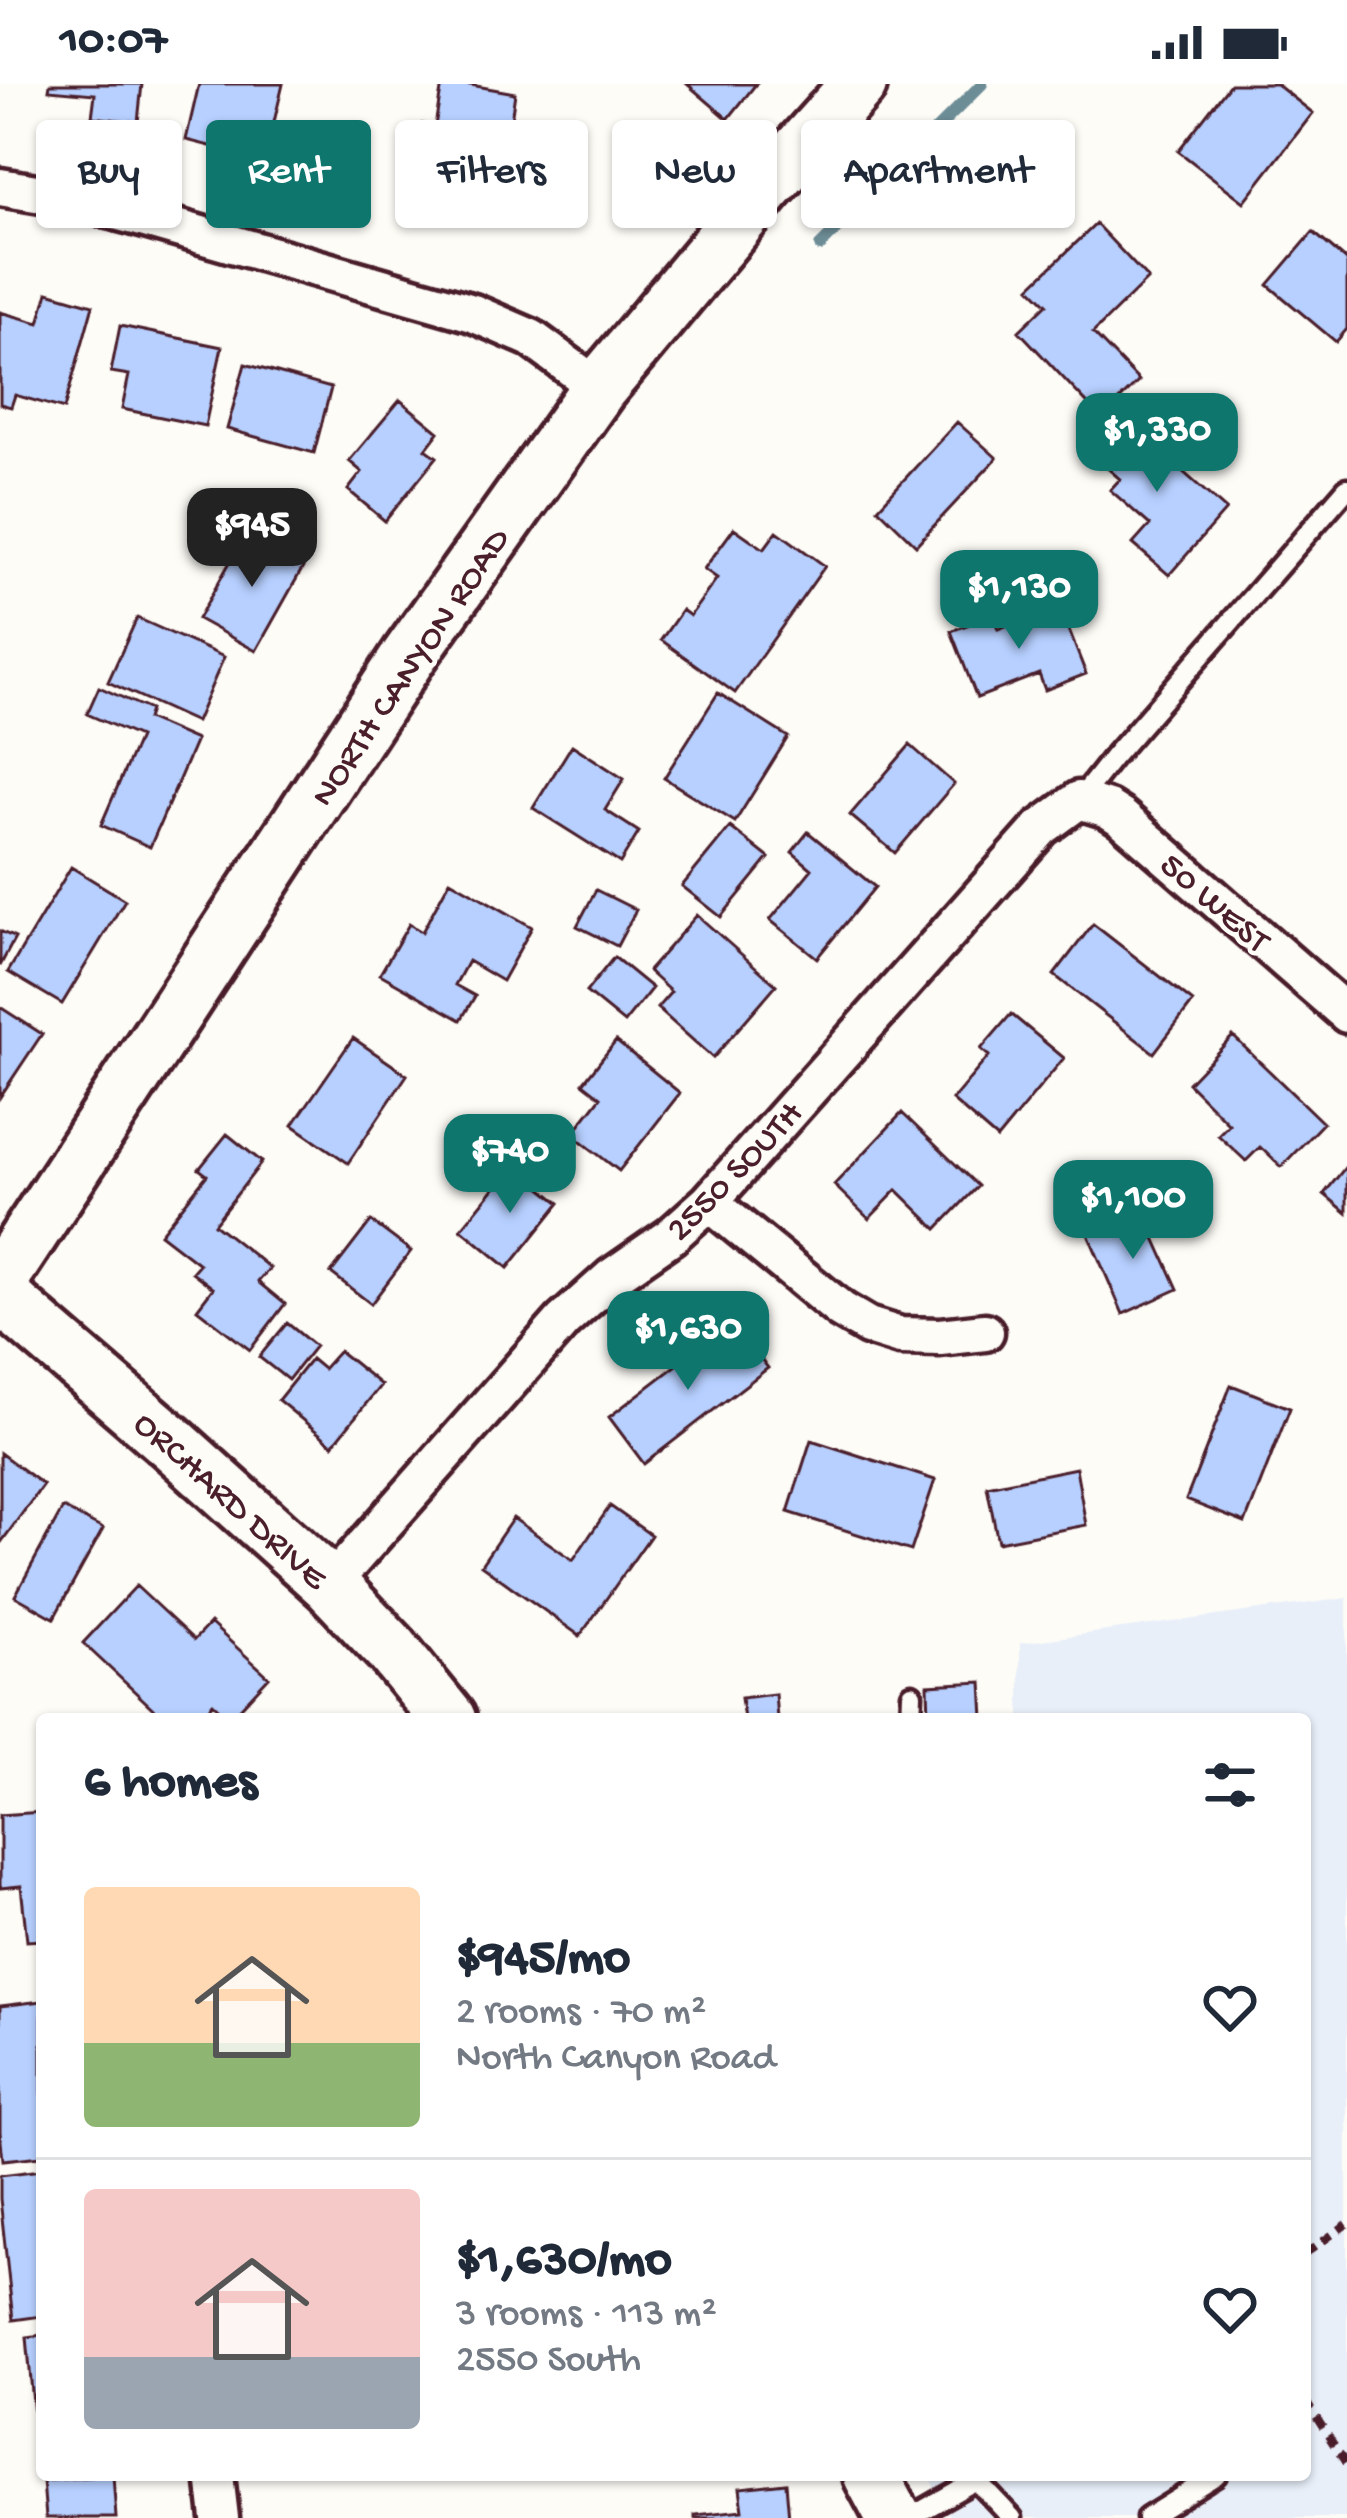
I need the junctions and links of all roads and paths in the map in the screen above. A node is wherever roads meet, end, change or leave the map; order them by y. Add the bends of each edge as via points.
1 (860, 84) edge
2 (0, 187) edge
3 (598, 388) junction
4 (1347, 488) edge
5 (1079, 800) junction
6 (1347, 1014) edge
7 (709, 1202) junction
8 (0, 1280) edge
9 (0, 1295) edge
10 (985, 1332) dead end
11 (330, 1585) junction
12 (913, 1694) dead end
13 (443, 1713) edge
14 (911, 1713) edge
15 (1347, 2224) edge
16 (1311, 2250) edge
17 (1311, 2409) edge
18 (1347, 2465) edge
19 (216, 2481) edge
20 (874, 2481) edge
21 (976, 2481) edge
22 (983, 2481) edge
23 (1206, 2481) edge
24 (220, 2518) edge
25 (894, 2518) edge
26 (909, 2518) edge
27 (1012, 2518) edge
28 (1147, 2518) edge

1 - 3 street, NORTH CANYON ROAD
2 - 3 street via 135,216 473,313 531,338
3 - 8 street, NORTH CANYON ROAD via 409,656
4 - 5 lane
5 - 6 street, 50 WEST via 1122,818
5 - 7 street, 2550 SOUTH via 1041,828
7 - 10 street via 868,1325 900,1336
7 - 11 street, 2550 SOUTH via 563,1322
9 - 11 street, ORCHARD DRIVE
11 - 13 street, ORCHARD DRIVE
12 - 14 lane
15 - 16 path
17 - 18 path
19 - 24 street
20 - 25 street
21 - 26 lane
22 - 27 lane
23 - 28 lane

